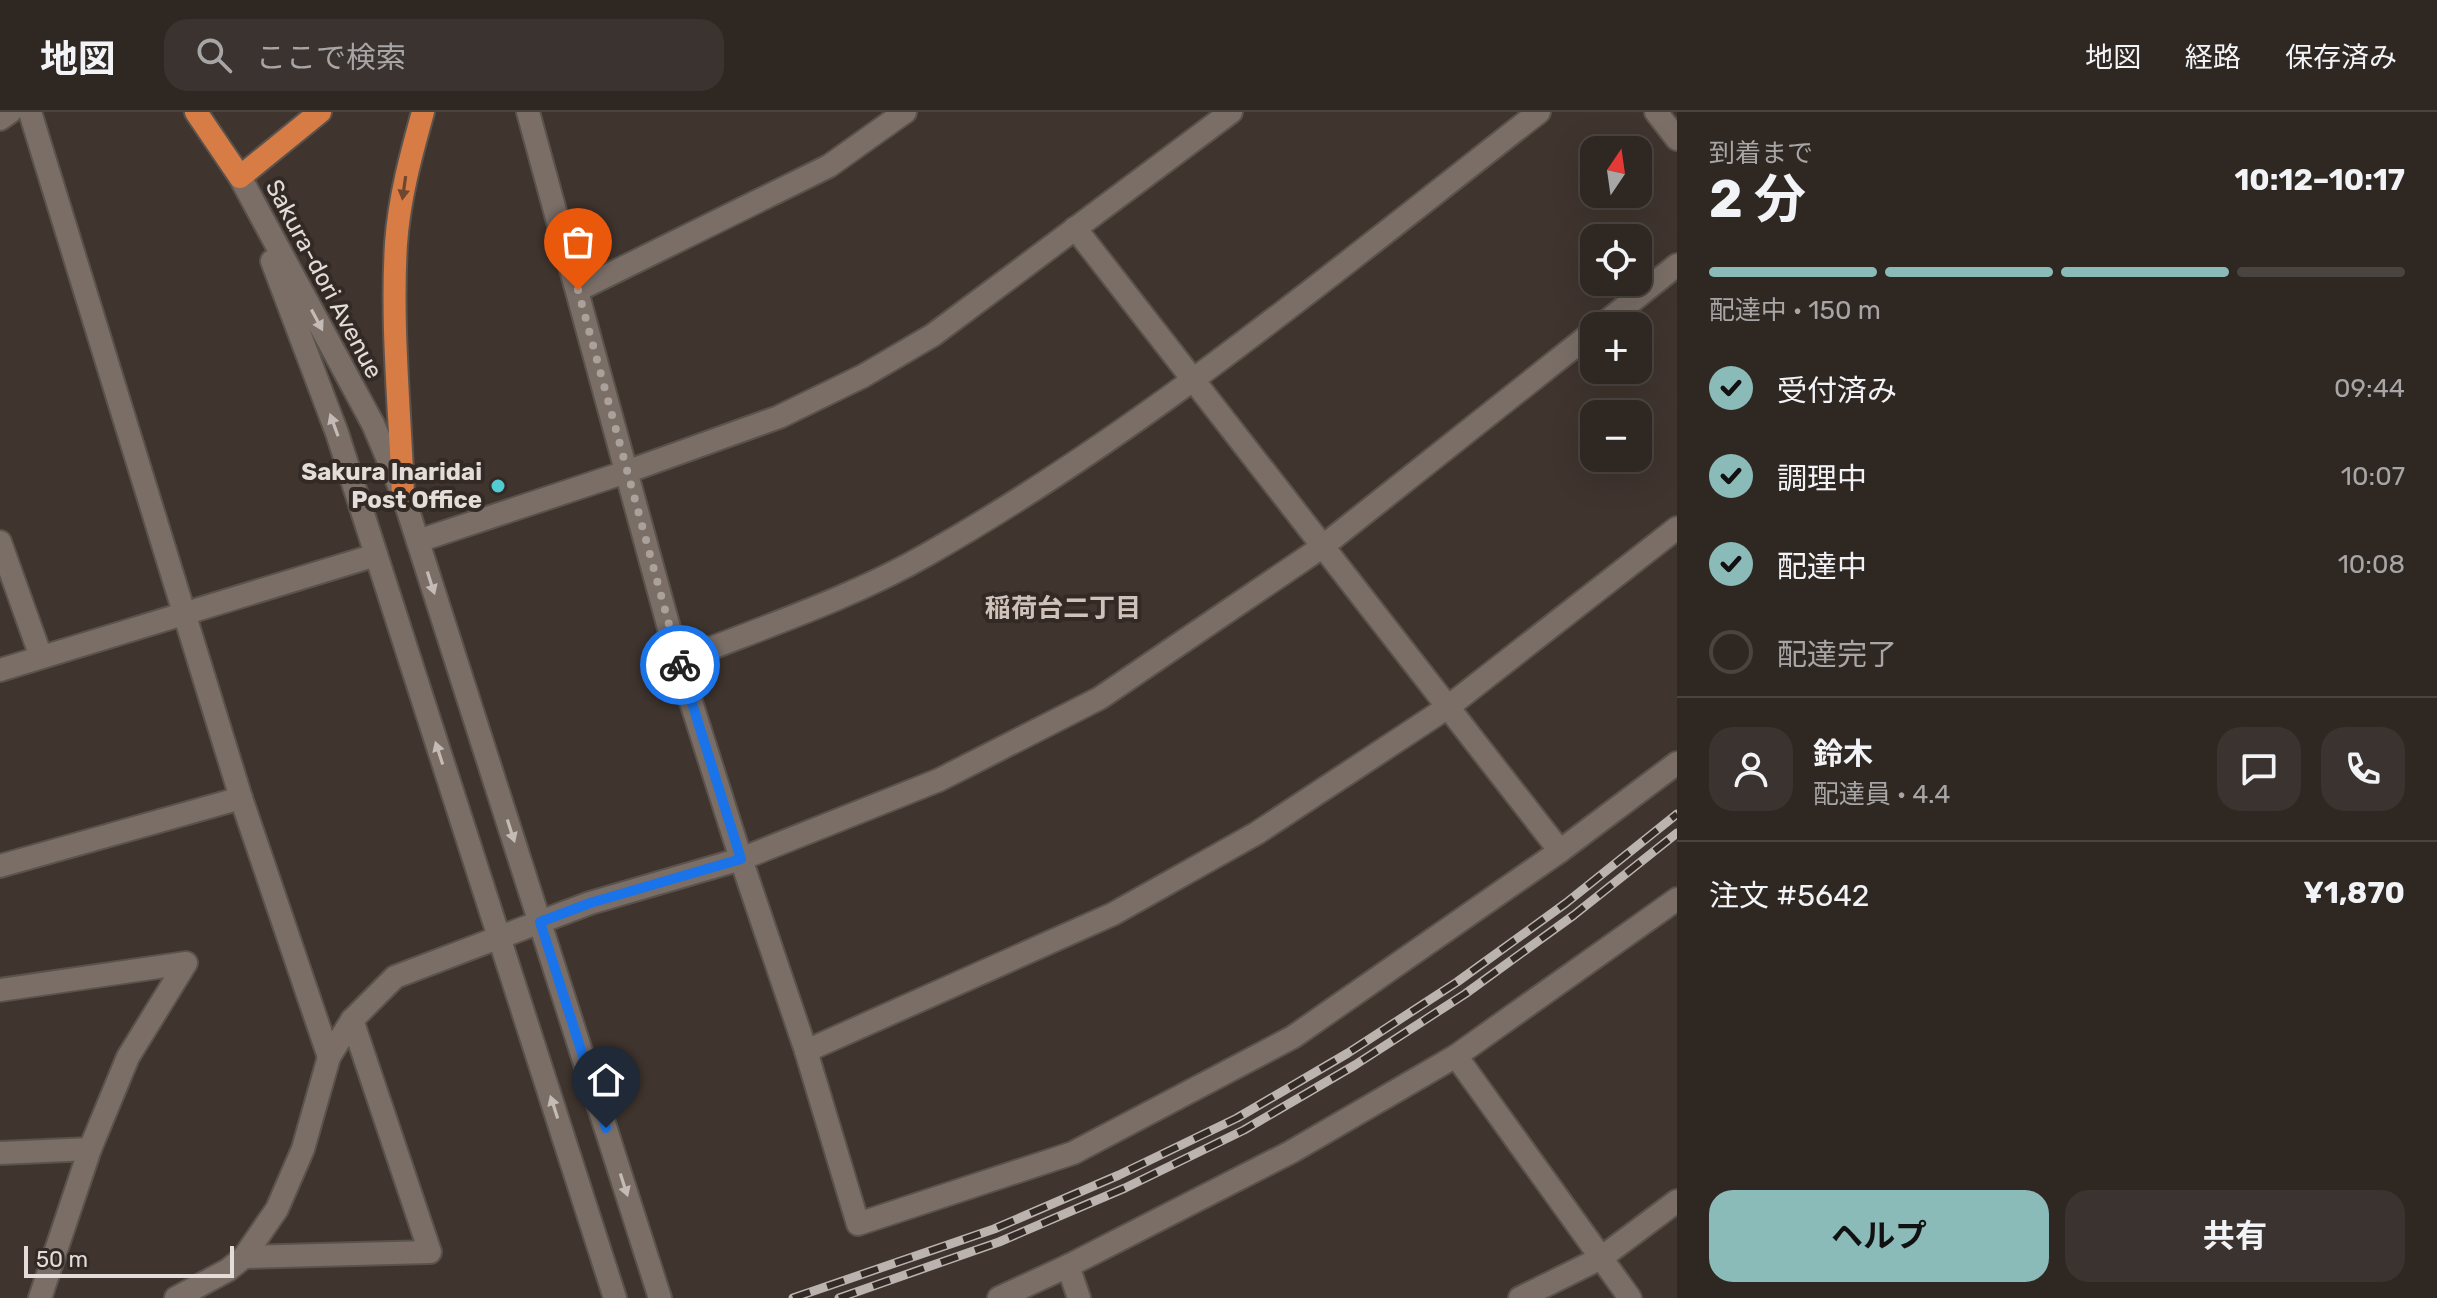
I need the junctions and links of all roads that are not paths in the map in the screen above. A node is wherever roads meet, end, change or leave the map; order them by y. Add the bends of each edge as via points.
1 (10, 112) edge
2 (30, 112) edge
3 (196, 112) edge
4 (320, 112) edge
5 (423, 112) edge
6 (528, 112) edge
7 (905, 112) edge
8 (1231, 112) edge
9 (1539, 112) edge
10 (1656, 112) edge
11 (0, 119) edge
12 (1677, 139) edge
13 (240, 177) junction
14 (1075, 228) junction
15 (1677, 265) edge
16 (578, 290) junction
17 (1618, 312) edge
18 (1580, 342) edge
19 (1193, 381) junction
20 (626, 472) junction
21 (403, 495) junction
22 (1677, 528) edge
23 (418, 541) junction
24 (0, 542) edge
25 (1322, 547) junction
26 (376, 555) junction
27 (185, 615) junction
28 (41, 657) junction
29 (678, 661) junction
30 (0, 670) edge
31 (1448, 707) junction
32 (1677, 763) edge
33 (241, 798) junction
34 (1560, 851) junction
35 (741, 859) junction
36 (0, 866) edge
37 (1677, 899) edge
38 (540, 922) junction
39 (499, 937) junction
40 (0, 990) edge
41 (352, 1020) junction
42 (806, 1051) junction
43 (1456, 1056) junction
44 (329, 1057) junction
45 (90, 1149) junction
46 (0, 1153) edge
47 (1677, 1201) edge
48 (244, 1257) junction
49 (1601, 1258) junction
50 (1068, 1266) junction
51 (614, 1293) edge
52 (40, 1298) edge
53 (176, 1298) edge
54 (660, 1298) edge
55 (999, 1298) edge
56 (1079, 1298) edge
57 (1520, 1298) edge
58 (1630, 1298) edge

1 - 11 street
2 - 27 street
3 - 13 highway
4 - 13 highway
5 -> 21 highway via 407,167 396,242
6 - 16 street
7 - 16 street via 829,166
8 - 14 street
9 - 19 street
10 - 12 street
13 -> 21 street, Sakura-dori Avenue via 373,424
26 -> 13 street, Sakura-dori Avenue via 337,433
14 - 19 street
14 - 20 street via 933,335 863,376 779,417
15 - 17 street
16 - 20 street
18 - 25 street
19 - 25 street
19 - 29 street via 1072,466 926,555
20 - 23 street
20 - 29 street
21 - 23 street, Sakura-dori Avenue
22 - 31 street
23 -> 38 street, Sakura-dori Avenue
24 - 28 street
25 - 31 street
25 - 35 street via 1100,698 939,780
26 - 27 street
39 -> 26 street, Sakura-dori Avenue
27 - 28 street
27 - 33 street
28 - 30 street
29 - 35 street
31 - 34 street
31 - 42 street via 1257,833 1113,914
32 - 34 street
33 - 36 street
33 - 44 street
34 - 42 street via 1293,1037 1073,1153 858,1224
35 - 38 street
35 - 42 street
37 - 43 street
38 - 39 street
38 -> 54 street, Sakura-dori Avenue
39 - 41 street via 395,977
51 -> 39 street, Sakura-dori Avenue
40 - 45 street via 186,963 128,1057
41 - 44 street
41 - 48 street via 430,1252
43 - 49 street
43 - 50 street via 1291,1152
44 - 48 street via 289,1184
45 - 46 street
45 - 52 street
47 - 49 street
48 - 53 street
49 - 57 street
49 - 58 street
50 - 55 street
50 - 56 street

